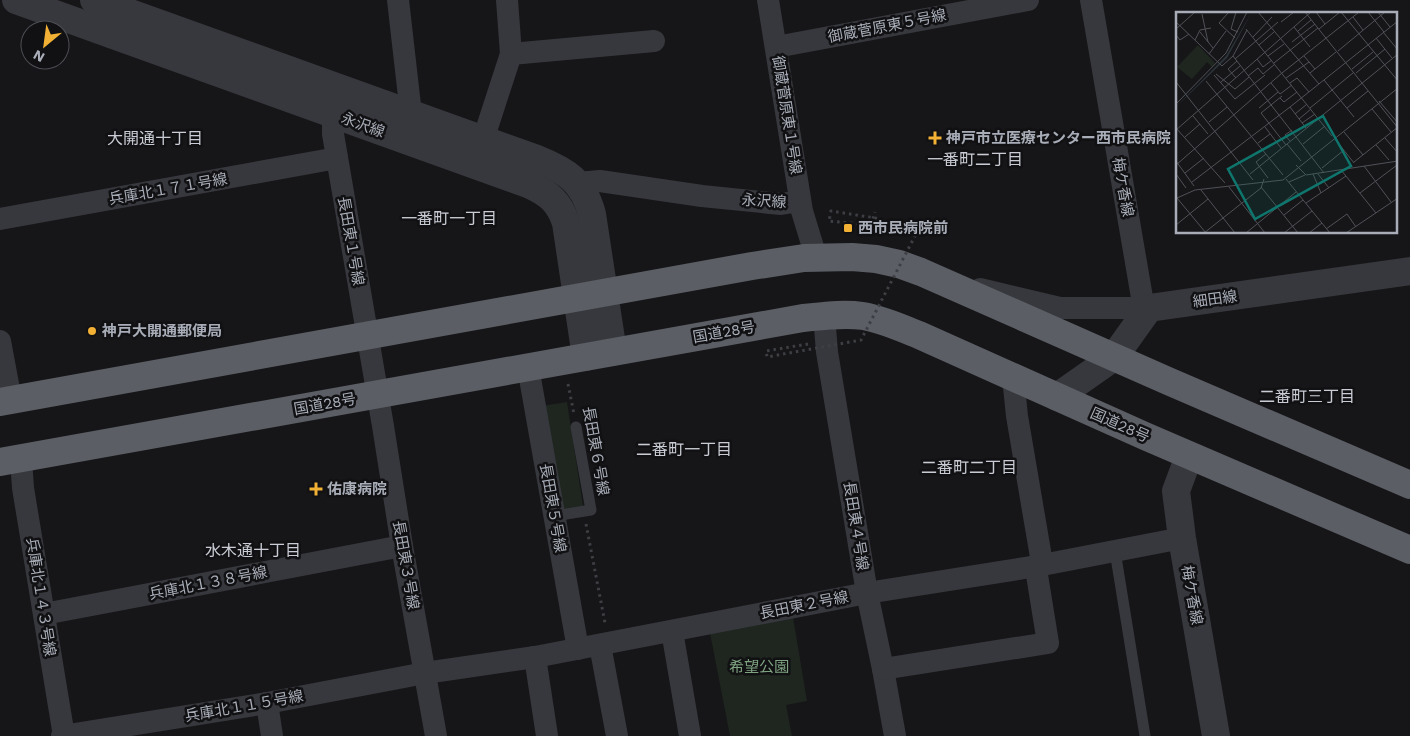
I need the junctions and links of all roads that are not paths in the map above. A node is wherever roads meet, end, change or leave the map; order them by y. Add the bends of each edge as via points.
1 (16, 0) edge
2 (94, 0) edge
3 (398, 0) edge
4 (507, 0) edge
5 (768, 0) edge
6 (1028, 0) edge
7 (1091, 0) edge
8 (131, 7) edge
9 (654, 41) dead end
10 (776, 47) junction
11 (511, 54) junction
12 (338, 102) junction
13 (411, 114) junction
14 (483, 140) junction
15 (336, 158) junction
16 (578, 183) junction
17 (800, 201) junction
18 (0, 219) edge
19 (816, 258) junction
20 (1410, 271) edge
21 (943, 280) junction
22 (604, 293) junction
23 (577, 298) junction
24 (1146, 310) junction
25 (824, 315) junction
26 (367, 335) junction
27 (0, 341) edge
28 (613, 352) junction
29 (1114, 357) junction
30 (575, 359) junction
31 (528, 367) junction
32 (1013, 377) junction
33 (377, 394) junction
34 (1057, 397) junction
35 (5, 401) edge
36 (576, 427) road end
37 (1189, 456) junction
38 (10, 460) edge
39 (1410, 485) edge
40 (554, 516) junction
41 (1182, 538) junction
42 (402, 546) junction
43 (1410, 550) edge
44 (1115, 551) junction
45 (1037, 566) junction
46 (868, 593) junction
47 (44, 614) junction
48 (672, 630) junction
49 (604, 644) junction
50 (578, 649) junction
51 (535, 657) junction
52 (883, 669) junction
53 (426, 673) junction
54 (267, 703) junction
55 (63, 736) edge
56 (272, 736) edge
57 (436, 736) edge
58 (547, 736) edge
59 (616, 736) edge
60 (690, 736) edge
61 (895, 736) edge
62 (1144, 736) edge
63 (1216, 736) edge

1 - 12 street, 永沢線
2 - 8 street, 永沢線
3 - 13 street
4 - 11 street
5 - 10 street, 御蔵菅原東１号線
6 - 10 street, 御蔵菅原東５号線
7 - 24 street, 梅ケ香線
8 - 12 street, 永沢線
9 - 11 street
10 - 17 street, 御蔵菅原東１号線
11 - 14 street
12 - 13 street, 永沢線
12 - 15 street, 長田東１号線 via 332,131
12 - 23 street, 永沢線 via 549,195 561,208 566,223
13 - 14 street, 永沢線
14 - 16 street, 永沢線 via 560,168
15 - 18 street, 兵庫北１７１号線
15 - 26 street, 長田東１号線
16 - 17 street, 永沢線 via 600,181 781,204
16 - 22 street, 永沢線 via 592,214
17 - 19 street, 御蔵菅原東１号線
19 - 21 highway via 876,259
19 - 22 highway via 752,266
20 - 24 street, 細田線
21 - 24 street via 1060,308
21 - 29 highway
22 - 23 highway
22 - 28 street, 永沢線
23 - 26 highway
23 - 30 street, 永沢線
24 - 29 street
25 - 28 highway, 国道28号
25 - 32 highway, 国道28号 via 863,316 883,322
25 - 46 street, 長田東４号線 via 827,352
26 - 33 street, 長田東１号線
26 - 35 highway
27 - 35 street
28 - 30 highway, 国道28号
29 - 34 street
29 - 39 highway
30 - 31 highway, 国道28号
31 - 33 highway, 国道28号
31 - 40 street, 長田東５号線
32 - 34 highway, 国道28号
32 - 45 street via 1041,557
33 - 38 highway, 国道28号
33 - 42 street, 長田東３号線
34 - 37 highway, 国道28号
36 - 40 lane, 長田東６号線 via 591,510
37 - 41 street, 梅ケ香線 via 1176,491
37 - 43 highway, 国道28号
38 - 47 street, 兵庫北１４３号線 via 23,488
40 - 50 street, 長田東５号線
41 - 44 street, 長田東２号線
41 - 63 street, 梅ケ香線
42 - 47 street, 兵庫北１３８号線
42 - 53 street, 長田東３号線
44 - 45 street, 長田東２号線
44 - 62 lane
45 - 46 street, 長田東２号線
45 - 52 street via 1048,643
46 - 48 street, 長田東２号線
46 - 52 street, 長田東４号線
47 - 55 street, 兵庫北１４３号線
48 - 49 street, 長田東２号線
48 - 60 street
49 - 50 street, 長田東２号線
49 - 59 street
50 - 51 street, 長田東２号線
51 - 53 street, 長田東２号線
51 - 58 street
52 - 61 street, 長田東４号線
53 - 54 street, 兵庫北１１５号線
53 - 57 street, 長田東３号線
54 - 55 street, 兵庫北１１５号線
54 - 56 street

